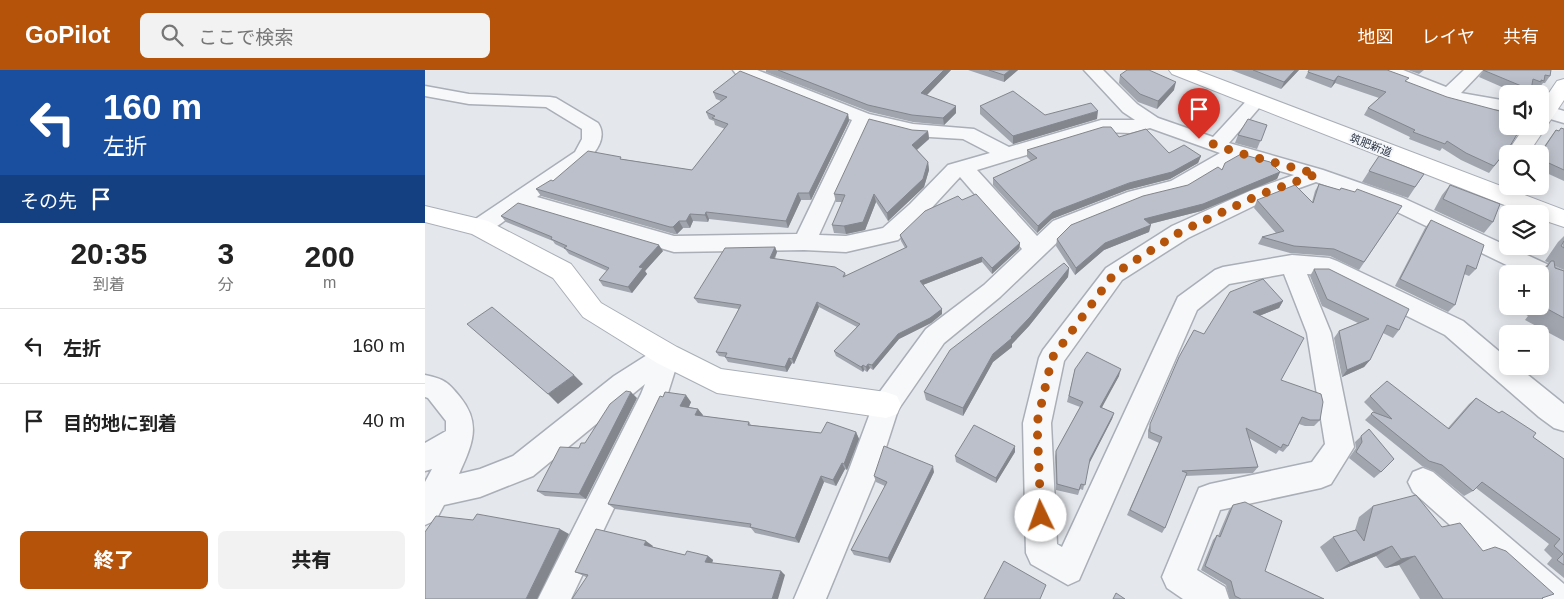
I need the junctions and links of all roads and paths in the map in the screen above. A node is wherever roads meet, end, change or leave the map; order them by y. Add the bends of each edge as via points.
1 (746, 70) edge
2 (1093, 70) edge
3 (1179, 70) edge
4 (1387, 70) edge
5 (1474, 70) edge
6 (1564, 85) edge
7 (425, 91) edge
8 (1449, 94) junction
9 (1256, 100) junction
10 (1499, 105) edge
11 (1549, 110) edge
12 (863, 118) junction
13 (1151, 122) junction
14 (1531, 135) edge
15 (1524, 145) edge
16 (1226, 149) junction
17 (1007, 154) junction
18 (963, 167) junction
19 (1317, 174) junction
20 (1499, 178) edge
21 (1491, 190) junction
22 (519, 199) junction
23 (425, 214) edge
24 (1564, 219) edge
25 (479, 227) junction
26 (804, 242) junction
27 (1037, 250) junction
28 (1292, 264) junction
29 (1564, 282) edge
30 (667, 355) junction
31 (425, 386) edge
32 (886, 405) junction
33 (1564, 419) edge
34 (459, 438) junction
35 (425, 458) edge
36 (1423, 482) dead end
37 (430, 501) edge
38 (554, 599) edge
39 (810, 599) edge
40 (1213, 599) edge
41 (1557, 599) edge

1 - 12 street
2 - 13 street via 1129,108
3 - 9 street, 筑肥新道
4 - 8 street
5 - 8 street
6 - 11 street
7 - 22 street via 469,99 550,102 591,127 592,139 582,156
8 - 10 street via 1463,100
9 - 16 street
9 - 21 street, 筑肥新道
12 - 17 street via 913,130 967,133
12 - 26 street
13 - 16 street
13 - 17 street via 1130,127 1101,126
14 - 15 street
16 - 19 street
16 - 27 street via 1178,186 1135,197 1061,226
17 - 18 street
18 - 26 street via 955,170 889,234 846,244
18 - 27 street
19 - 28 street via 1259,195 1180,232 1114,274 1052,358 1037,423 1042,553 1068,569 1187,304 1223,276
19 - 29 street via 1396,203
20 - 21 street
21 - 24 street, 筑肥新道
22 - 25 street
22 - 26 street via 674,244
23 - 25 street
25 - 30 street via 562,271 592,310
27 - 32 street via 935,336
28 - 33 street via 1329,267 1455,328 1549,410
28 - 40 street via 1319,333 1340,447 1321,474 1210,498 1178,577
30 - 32 street via 717,381
30 - 37 street via 623,384 523,466
30 - 38 street via 654,396
31 - 34 street via 437,389 460,419
32 - 39 street via 862,475
34 - 35 street
34 - 37 street
36 - 41 street

